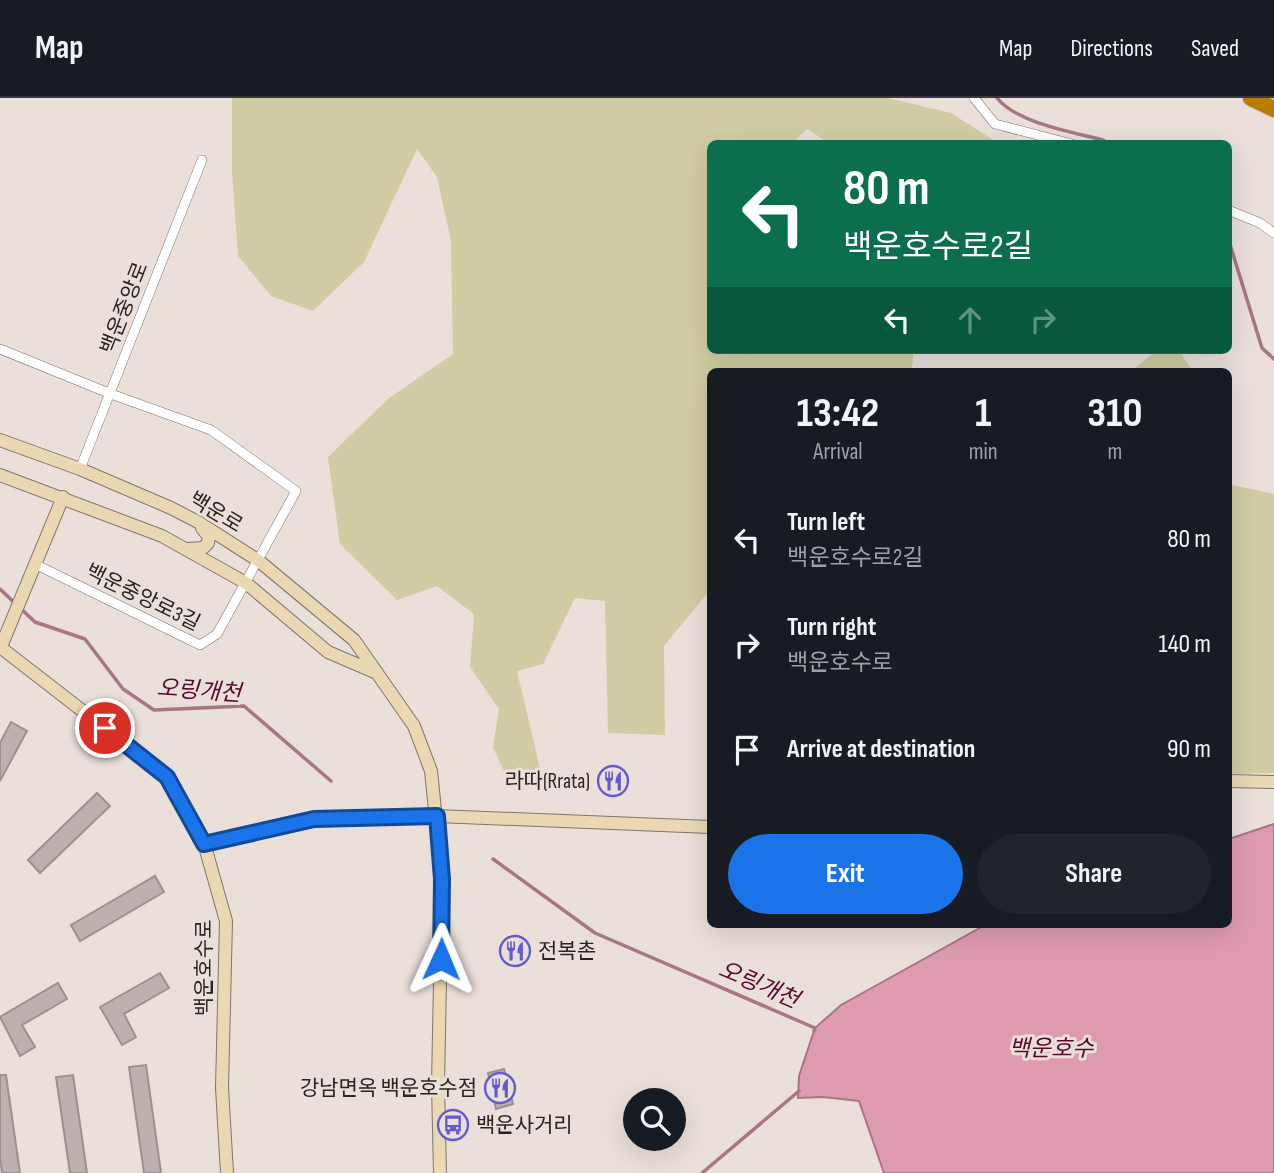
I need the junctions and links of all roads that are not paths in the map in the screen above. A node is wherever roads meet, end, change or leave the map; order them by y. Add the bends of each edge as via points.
1 (974, 98) edge
2 (1251, 98) edge
3 (1274, 109) edge
4 (1057, 140) edge
5 (202, 160) dead end
6 (1232, 212) edge
7 (1274, 233) edge
8 (0, 349) edge
9 (111, 394) junction
10 (0, 440) edge
11 (80, 469) junction
12 (0, 475) edge
13 (63, 497) junction
14 (198, 522) junction
15 (186, 550) junction
16 (259, 561) junction
17 (37, 565) junction
18 (246, 583) junction
19 (0, 648) edge
20 (377, 673) junction
21 (1232, 781) edge
22 (1274, 782) edge
23 (437, 816) junction
24 (707, 827) edge
25 (204, 844) junction
26 (227, 1173) edge
27 (440, 1173) edge

1 - 4 street via 996,124
2 - 3 highway
5 - 9 street, 백운중앙로
6 - 7 street
8 - 9 street
9 - 11 street, 백운중앙로
9 - 16 street via 211,430 296,491
10 - 11 main road, 백운로
11 - 14 main road, 백운로
12 - 13 main road
13 - 15 main road
13 - 17 main road
14 - 15 main road via 208,543
14 - 16 main road, 백운로
15 - 18 main road
16 - 18 street
16 - 20 main road, 백운로 via 354,640
17 - 18 street, 백운중앙로3길 via 200,645 217,634
17 - 19 main road
18 - 20 main road via 328,652
19 - 25 main road, 백운호수로 via 167,777
20 - 23 main road, 백운로 via 414,726 431,771
21 - 22 main road
23 - 24 main road
23 - 25 main road via 314,819
23 - 27 main road, 백운로 via 442,879
25 - 26 main road, 백운호수로 via 226,921 222,1088

